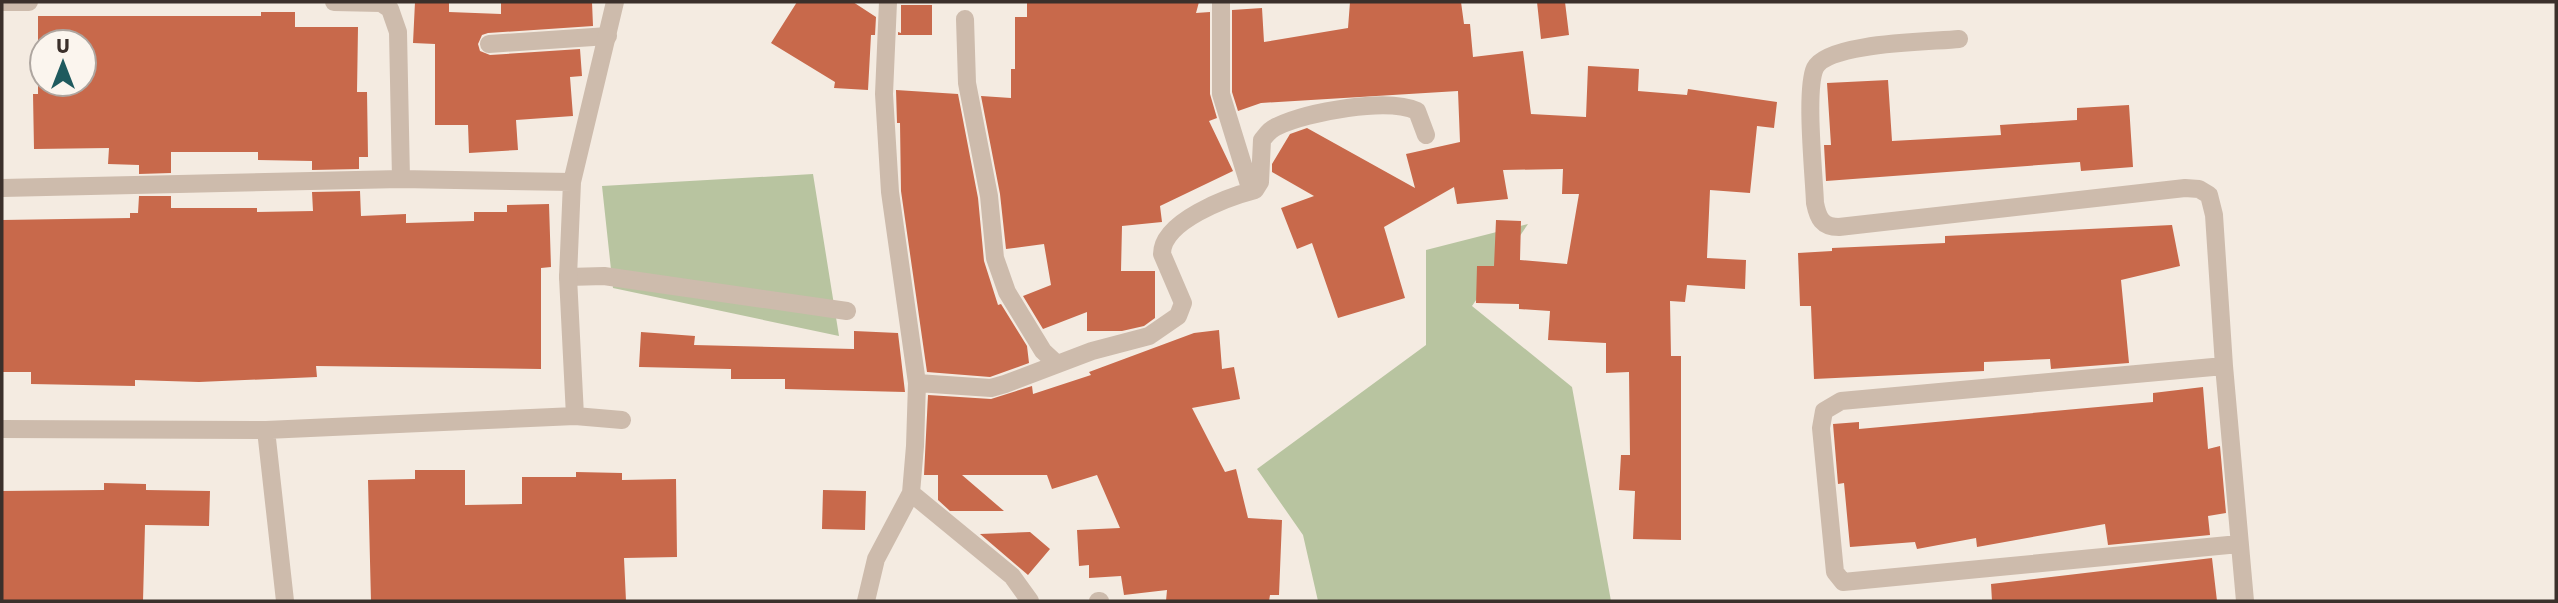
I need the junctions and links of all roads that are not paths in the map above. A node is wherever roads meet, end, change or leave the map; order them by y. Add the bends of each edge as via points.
1 (2, 2) edge
2 (29, 2) edge
3 (334, 2) edge
4 (615, 2) edge
5 (888, 2) edge
6 (1221, 2) edge
7 (965, 19) dead end
8 (608, 36) junction
9 (1959, 39) dead end
10 (489, 44) dead end
11 (1426, 135) dead end
12 (401, 179) junction
13 (572, 182) junction
14 (2, 188) edge
15 (1251, 191) junction
16 (568, 277) junction
17 (847, 311) dead end
18 (1057, 364) junction
19 (2224, 366) junction
20 (917, 383) junction
21 (575, 416) junction
22 (622, 420) dead end
23 (2, 429) edge
24 (266, 430) junction
25 (911, 493) junction
26 (2239, 544) junction
27 (285, 601) edge
28 (866, 601) edge
29 (1030, 601) edge
30 (2245, 601) edge

1 - 2 street
3 - 12 street via 381,3 395,16
4 - 8 street
5 - 20 street via 884,94 890,192
6 - 15 street via 1221,94
7 - 18 street via 967,83 989,196 995,258 1007,292 1043,351
8 - 10 street
8 - 13 street
9 - 19 street via 1852,49 1832,54 1815,67 1811,85 1815,203 1821,222 1839,227 2185,188 2205,191 2214,215
11 - 15 street via 1417,111 1387,106 1278,125 1262,141 1260,182
12 - 13 street
12 - 14 street
13 - 16 street
15 - 18 street via 1197,213 1173,229 1162,246 1183,303 1178,316 1138,341
16 - 17 street via 604,276
16 - 21 street
18 - 20 street via 991,388
19 - 26 street
19 - 26 street via 1841,401 1824,411 1821,428 1835,572 1843,582
20 - 25 street
21 - 22 street
21 - 24 street
23 - 24 street
24 - 27 street
25 - 28 street via 876,559
25 - 29 street via 1012,576
26 - 30 street

